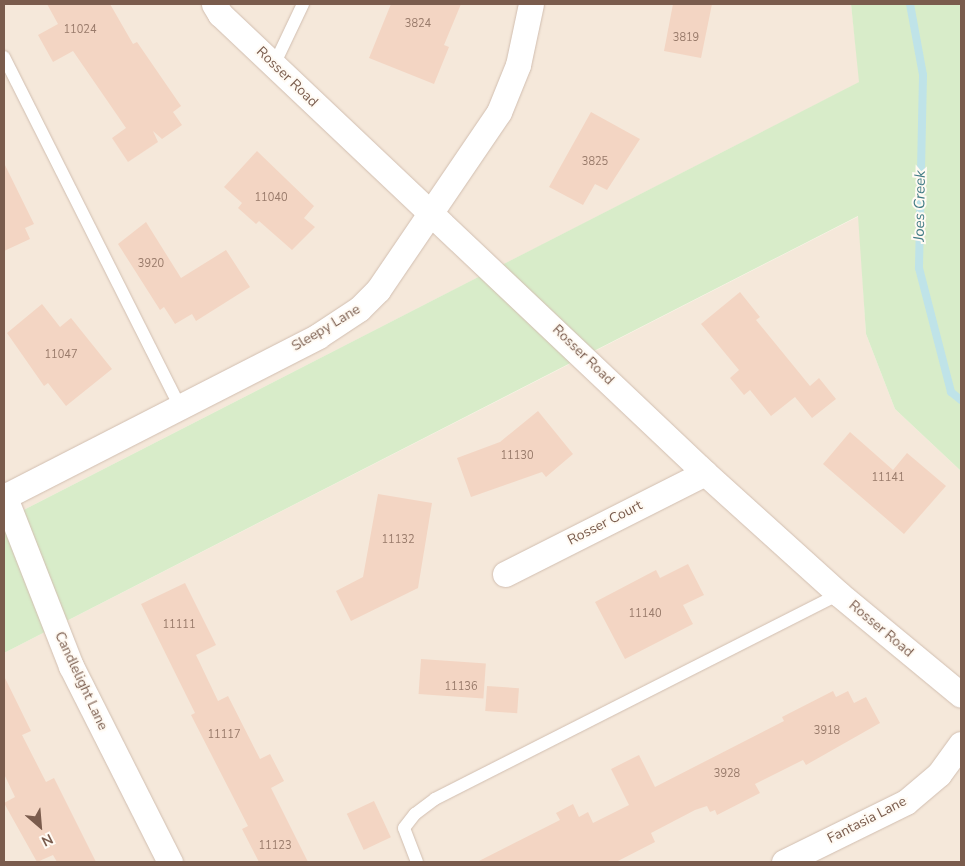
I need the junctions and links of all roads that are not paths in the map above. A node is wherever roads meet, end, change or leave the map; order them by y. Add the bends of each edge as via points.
1 (214, 4) edge
2 (303, 4) edge
3 (531, 4) edge
4 (4, 57) edge
5 (274, 65) junction
6 (431, 214) junction
7 (180, 407) junction
8 (705, 473) junction
9 (4, 496) edge
10 (505, 574) dead end
11 (839, 594) junction
12 (961, 695) edge
13 (961, 744) edge
14 (170, 862) edge
15 (417, 862) edge
16 (784, 862) edge

1 - 5 street, Rosser Road
2 - 5 lane
3 - 6 street, Sleepy Lane via 518,65 499,112
4 - 7 lane
5 - 6 street, Rosser Road
6 - 7 street, Sleepy Lane via 378,290 359,309 318,336
6 - 8 street, Rosser Road via 523,297
7 - 9 street, Sleepy Lane
8 - 10 street, Rosser Court
8 - 11 street, Rosser Road
9 - 14 street, Candlelight Lane via 71,666
11 - 12 street, Rosser Road
11 - 15 lane via 435,799 414,814 404,828
13 - 16 street, Fantasia Lane via 939,774 906,802

